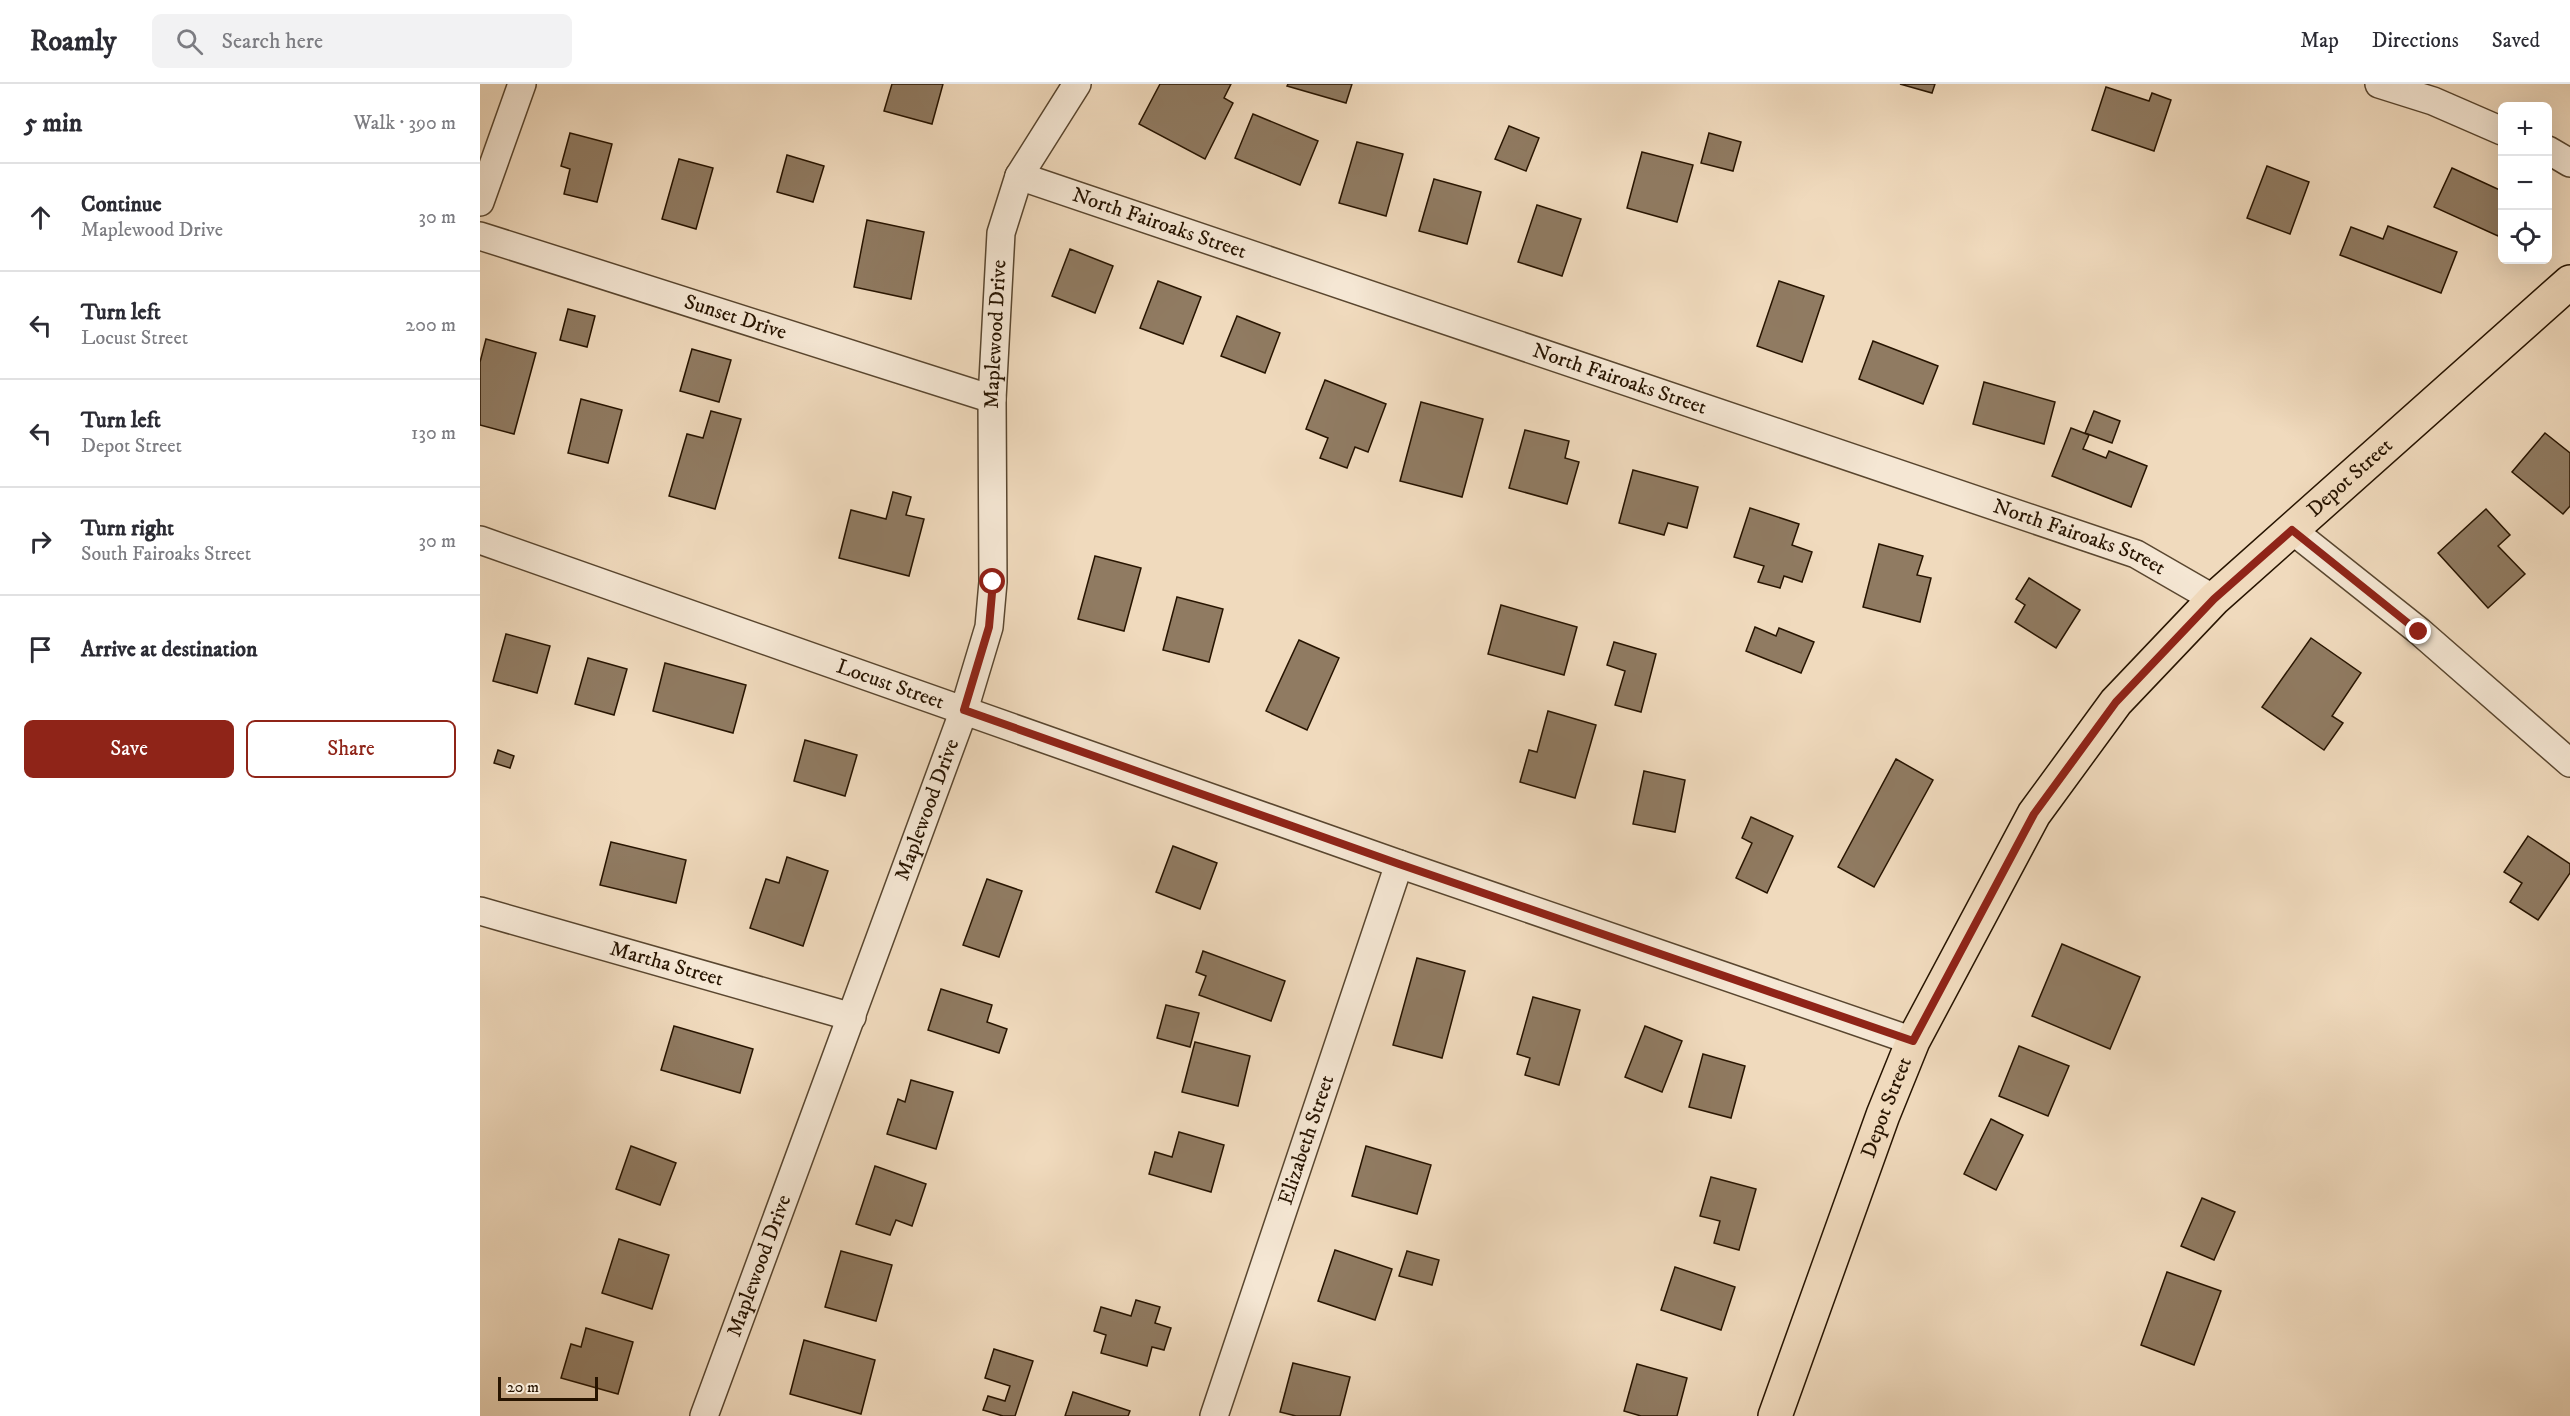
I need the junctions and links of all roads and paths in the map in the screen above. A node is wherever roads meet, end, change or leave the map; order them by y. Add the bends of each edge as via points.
1 (522, 84) edge
2 (1077, 84) edge
3 (2379, 84) edge
4 (2498, 129) edge
5 (2552, 153) edge
6 (2570, 164) edge
7 (1019, 176) junction
8 (480, 202) edge
9 (480, 236) edge
10 (2570, 282) edge
11 (992, 399) junction
12 (2292, 530) junction
13 (480, 540) edge
14 (2214, 599) junction
15 (964, 710) junction
16 (2570, 762) edge
17 (1399, 864) junction
18 (480, 911) edge
19 (852, 1017) junction
20 (1913, 1041) junction
21 (704, 1416) edge
22 (1214, 1416) edge
23 (1774, 1416) edge

1 - 8 street
2 - 7 street, Maplewood Drive
3 - 4 street via 2433,101
5 - 6 street
7 - 11 street, Maplewood Drive via 1001,233
7 - 14 street, North Fairoaks Street via 2136,554
9 - 11 street, Sunset Drive
10 - 12 main road, Depot Street
11 - 15 street, Maplewood Drive via 993,582 989,627
12 - 14 main road, Depot Street
12 - 16 street via 2419,632
13 - 15 street, Locust Street
14 - 20 main road, Depot Street via 2116,702 2034,814
15 - 17 street, Locust Street
15 - 19 street, Maplewood Drive
17 - 20 street, Locust Street
17 - 22 street, Elizabeth Street
18 - 19 street, Martha Street
19 - 21 street, Maplewood Drive
20 - 23 main road, Depot Street

